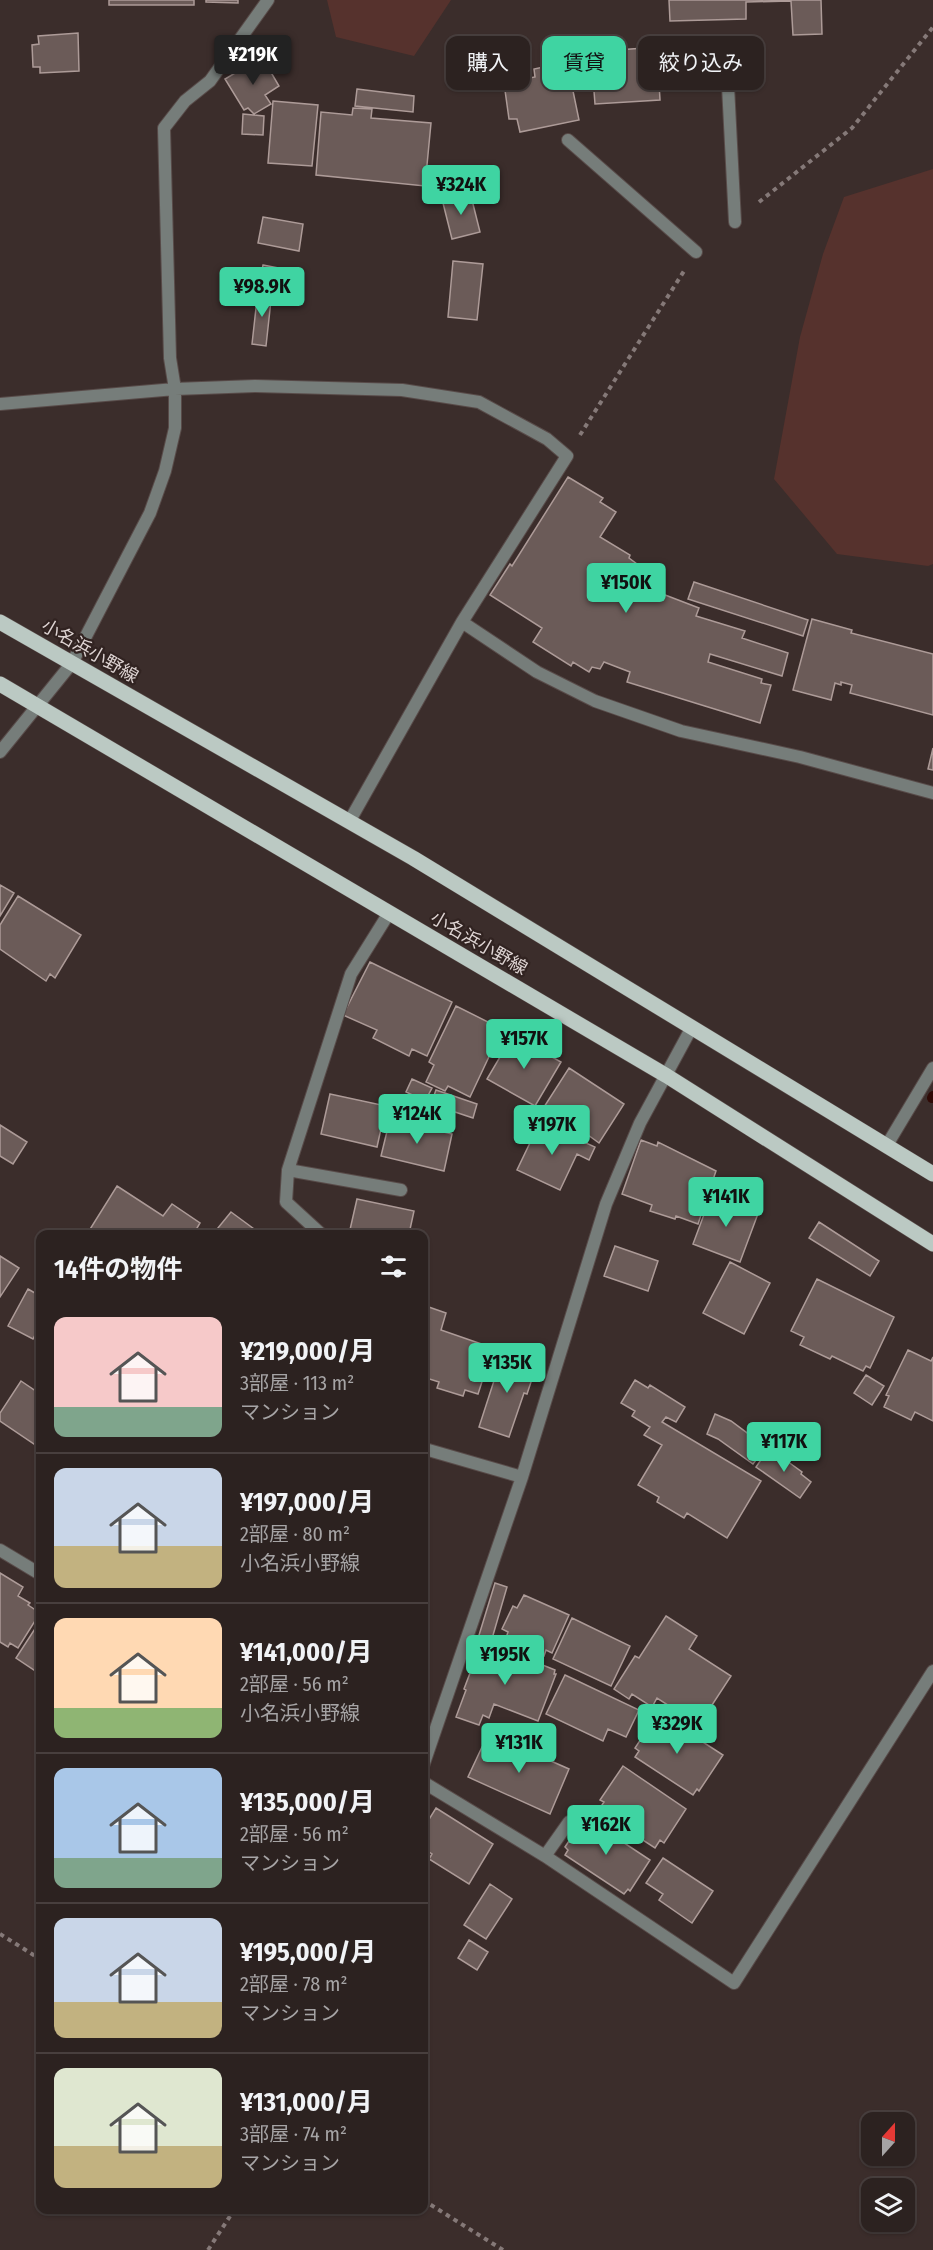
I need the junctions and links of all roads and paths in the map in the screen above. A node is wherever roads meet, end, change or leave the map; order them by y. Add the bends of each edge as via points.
1 (268, 0) edge
2 (728, 90) edge
3 (568, 140) dead end
4 (735, 222) dead end
5 (696, 252) dead end
6 (175, 389) junction
7 (0, 404) edge
8 (0, 622) edge
9 (462, 622) junction
10 (72, 663) junction
11 (0, 684) edge
12 (37, 708) junction
13 (0, 752) edge
14 (933, 793) edge
15 (349, 822) junction
16 (389, 913) junction
17 (692, 1027) junction
18 (933, 1068) edge
19 (667, 1076) junction
20 (887, 1145) junction
21 (288, 1170) junction
22 (933, 1174) edge
23 (401, 1190) dead end
24 (317, 1230) edge
25 (933, 1244) edge
26 (428, 1450) edge
27 (522, 1476) junction
28 (0, 1550) edge
29 (36, 1572) edge
30 (933, 1671) edge
31 (428, 1751) edge
32 (428, 1785) edge
33 (569, 1822) dead end
34 (545, 1856) junction
35 (0, 1934) edge
36 (36, 1956) edge
37 (428, 2203) edge
38 (231, 2214) edge
39 (208, 2250) edge
40 (503, 2250) edge

1 - 6 street via 210,81 185,101 164,128 170,358
2 - 4 street
3 - 5 street
6 - 7 street
6 - 9 street via 255,386 402,390 479,402 547,439 567,456
6 - 10 street via 175,428 154,503
8 - 10 main road, 小名浜小野線
9 - 14 street via 537,672 595,701 681,731 800,757
9 - 15 street
10 - 12 street
10 - 15 main road, 小名浜小野線
11 - 12 main road, 小名浜小野線
12 - 13 street
12 - 16 main road, 小名浜小野線
15 - 17 main road, 小名浜小野線
16 - 19 main road, 小名浜小野線
16 - 21 street via 351,974
17 - 19 street
17 - 20 main road, 小名浜小野線
18 - 20 street
19 - 25 main road, 小名浜小野線
19 - 27 street via 640,1123 606,1204
20 - 22 main road, 小名浜小野線
21 - 23 street
21 - 24 street via 286,1202
26 - 27 street
27 - 31 street
28 - 29 street
30 - 34 street via 734,1983
32 - 34 street
33 - 34 street
35 - 36 path
37 - 40 path
38 - 39 path

